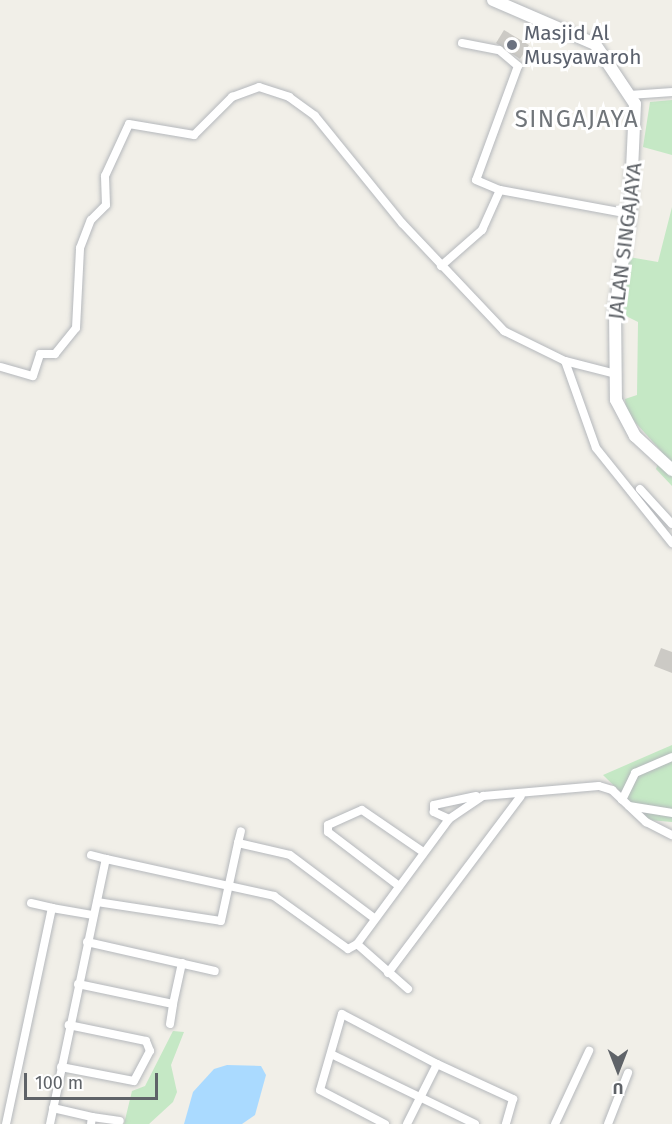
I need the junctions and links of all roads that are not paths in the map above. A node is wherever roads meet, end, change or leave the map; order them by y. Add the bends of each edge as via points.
1 (493, 0) edge
2 (462, 43) dead end
3 (672, 92) edge
4 (630, 95) junction
5 (500, 190) junction
6 (630, 214) junction
7 (441, 266) junction
8 (565, 361) junction
9 (2, 367) dead end
10 (616, 374) junction
11 (672, 470) edge
12 (640, 489) dead end
13 (672, 524) edge
14 (672, 543) edge
15 (672, 757) edge
16 (483, 796) junction
17 (521, 796) junction
18 (625, 803) junction
19 (672, 813) edge
20 (449, 819) junction
21 (241, 831) dead end
22 (672, 835) edge
23 (238, 843) junction
24 (423, 852) junction
25 (91, 855) dead end
26 (106, 859) junction
27 (230, 882) junction
28 (399, 886) junction
29 (97, 902) junction
30 (31, 903) dead end
31 (52, 908) junction
32 (93, 915) junction
33 (374, 918) junction
34 (87, 942) junction
35 (357, 944) junction
36 (182, 963) junction
37 (215, 971) dead end
38 (388, 973) junction
39 (78, 984) junction
40 (408, 989) dead end
41 (173, 1004) junction
42 (170, 1024) dead end
43 (69, 1025) junction
44 (589, 1051) dead end
45 (331, 1054) junction
46 (437, 1064) junction
47 (61, 1067) junction
48 (628, 1073) dead end
49 (421, 1097) junction
50 (53, 1108) junction
51 (92, 1120) edge
52 (120, 1121) dead end
53 (6, 1124) edge
54 (50, 1124) edge
55 (385, 1124) edge
56 (407, 1124) edge
57 (475, 1124) edge
58 (506, 1124) edge
59 (555, 1124) edge
60 (608, 1124) edge

1 - 4 street, JALAN SINGAJAYA via 595,44
2 - 5 street via 500,50 518,66 474,177
3 - 4 street
4 - 6 street, JALAN SINGAJAYA via 638,127
5 - 6 street
5 - 7 street via 482,230
6 - 10 street, JALAN SINGAJAYA via 616,289
7 - 8 street via 504,331
7 - 9 street via 315,116 289,97 253,87 232,97 194,135 129,124 105,176 105,205 91,220 80,248 76,328 55,354 40,354 33,376
8 - 10 street
8 - 14 street via 596,448
10 - 11 street, JALAN SINGAJAYA via 616,400 627,423
12 - 13 street
15 - 18 street via 635,773
16 - 17 street
16 - 20 street
16 - 20 street via 434,805 434,812
17 - 18 street via 598,786
17 - 38 street
18 - 19 street
18 - 22 street
20 - 24 street
21 - 23 street
23 - 27 street
23 - 33 street via 290,855
24 - 28 street
24 - 28 street via 362,810 328,825 328,832
25 - 26 street
26 - 27 street
26 - 29 street
27 - 29 street via 218,923
27 - 35 street via 283,899 348,949
28 - 33 street
29 - 32 street
30 - 31 street
31 - 32 street
31 - 53 street
32 - 34 street
33 - 35 street
34 - 36 street
34 - 39 street
35 - 38 street
36 - 37 street
36 - 41 street
38 - 40 street
39 - 41 street
39 - 43 street
41 - 42 street
43 - 47 street
43 - 47 street via 146,1041 150,1051 134,1081
44 - 59 street
45 - 46 street via 342,1014
45 - 49 street
45 - 55 street via 321,1092
46 - 49 street
46 - 58 street via 513,1099
47 - 50 street
48 - 60 street
49 - 56 street
49 - 57 street
50 - 51 street
50 - 54 street
51 - 52 street

